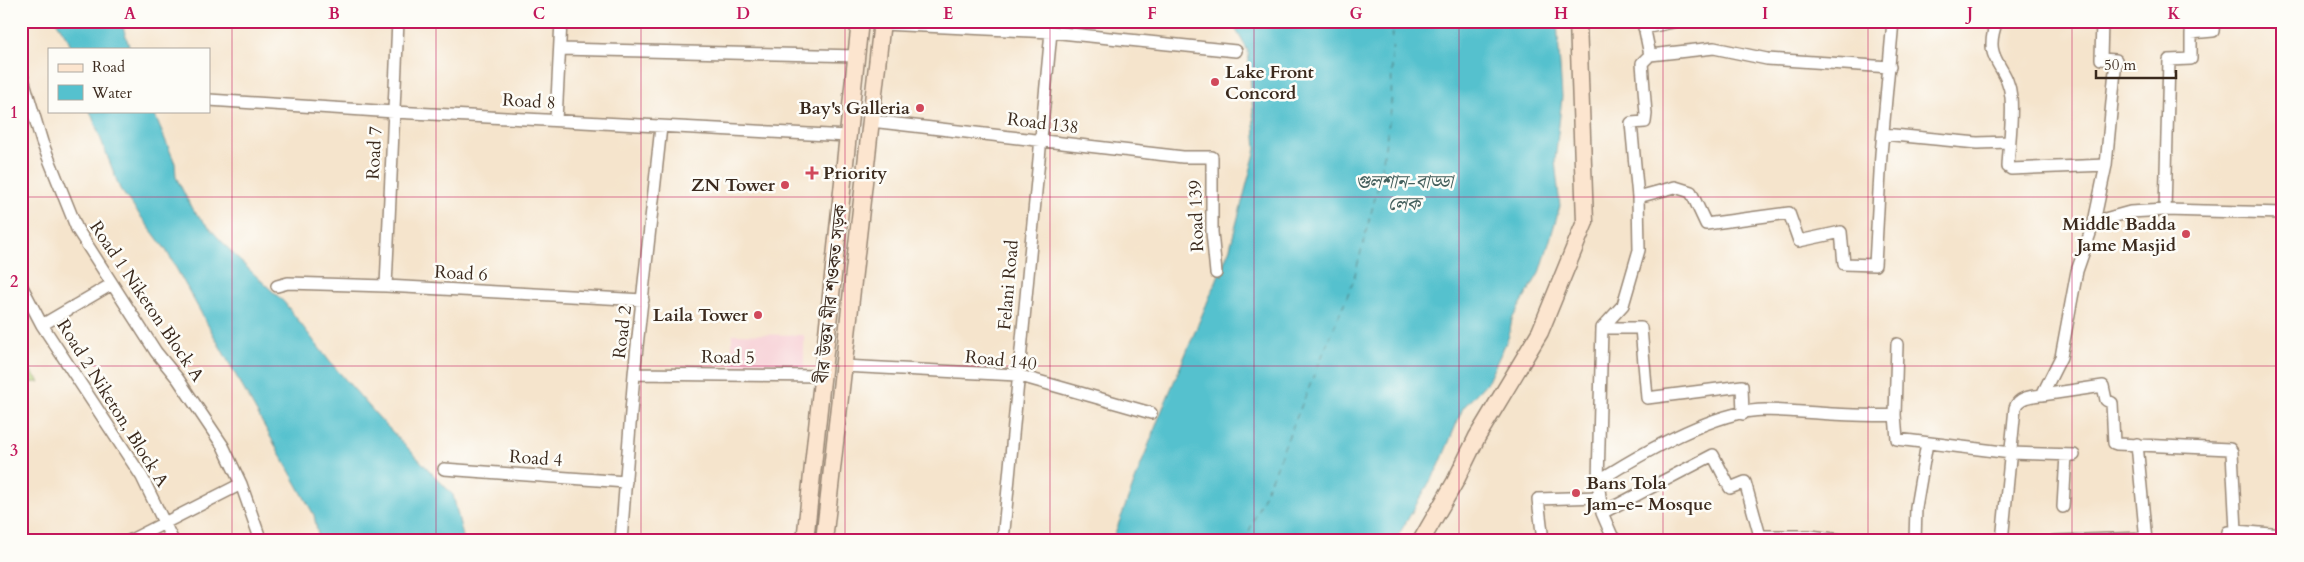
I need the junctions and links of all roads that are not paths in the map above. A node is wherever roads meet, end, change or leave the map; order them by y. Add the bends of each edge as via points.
1 (398, 21) edge
2 (561, 21) edge
3 (860, 21) edge
4 (1578, 21) edge
5 (1678, 21) edge
6 (1893, 21) edge
7 (1997, 21) edge
8 (2102, 21) edge
9 (2214, 21) edge
10 (882, 22) edge
11 (1644, 24) edge
12 (1051, 32) junction
13 (560, 49) junction
14 (1236, 51) dead end
15 (1650, 55) junction
16 (857, 56) junction
17 (1890, 67) junction
18 (21, 72) edge
19 (210, 100) edge
20 (394, 112) junction
21 (556, 120) junction
22 (871, 121) junction
23 (662, 127) junction
24 (1883, 134) junction
25 (848, 136) junction
26 (1040, 140) junction
27 (2009, 142) junction
28 (1212, 157) joint
29 (2106, 165) junction
30 (1638, 197) junction
31 (2165, 210) junction
32 (2283, 213) edge
33 (2094, 222) junction
34 (1216, 273) dead end
35 (112, 284) junction
36 (21, 285) edge
37 (277, 286) dead end
38 (386, 286) junction
39 (643, 300) junction
40 (42, 325) junction
41 (1602, 328) junction
42 (1897, 344) dead end
43 (843, 366) junction
44 (634, 374) junction
45 (1018, 375) junction
46 (821, 376) junction
47 (2042, 395) junction
48 (1151, 413) dead end
49 (1743, 414) junction
50 (1895, 415) junction
51 (1926, 443) junction
52 (2137, 444) junction
53 (2011, 453) junction
54 (444, 469) dead end
55 (1598, 481) junction
56 (626, 482) junction
57 (241, 484) junction
58 (1600, 497) junction
59 (2063, 506) dead end
60 (1602, 513) junction
61 (165, 523) junction
62 (2236, 531) junction
63 (2283, 535) edge
64 (1762, 538) edge
65 (2095, 539) edge
66 (2146, 539) edge
67 (129, 541) edge
68 (173, 541) edge
69 (261, 541) edge
70 (621, 541) edge
71 (805, 541) edge
72 (824, 541) edge
73 (1003, 541) edge
74 (1421, 541) edge
75 (1543, 541) edge
76 (1617, 541) edge
77 (1849, 541) edge
78 (1915, 541) edge
79 (2002, 541) edge
80 (2055, 541) edge
81 (2226, 541) edge

1 - 20 street, Road 7
2 - 13 street
3 - 16 main road, বীর উত্তম মীর শওকত সড়ক
4 - 74 main road via 1585,222 1540,332 1477,437
5 - 11 street
6 - 17 street
7 - 27 street via 1991,37 1992,50 2011,96
8 - 29 street via 2101,59 2116,60
9 - 31 street via 2213,31 2191,33 2191,59 2168,60
10 - 12 street
10 - 22 main road, বীর উত্তম মীর শওকত সড়ক
11 - 15 street
12 - 14 street
12 - 26 street, Felani Road
13 - 16 street
13 - 21 street
15 - 17 street via 1714,48 1767,59
15 - 30 street via 1642,64 1645,122 1631,123
16 - 25 main road, বীর উত্তম মীর শওকত সড়ক
17 - 24 street
18 - 35 street, Road 1 Niketon Block A via 42,142 77,229
19 - 20 street, Road 8
20 - 21 street, Road 8
20 - 38 street, Road 7
21 - 23 street, Road 8
22 - 25 main road
22 - 26 street, Road 138
22 - 43 main road, বীর উত্তম মীর শওকত সড়ক
23 - 25 street, Road 8
23 - 39 street, Road 2
24 - 27 street via 1978,143
24 - 30 street via 1875,265 1844,264 1841,232 1800,241 1789,213 1706,224 1691,192 1675,187
25 - 46 main road, বীর উত্তম মীর শওকত সড়ক
26 - 28 street, Road 138 via 1183,157
26 - 45 street, Felani Road
27 - 29 street via 2008,167 2011,169
28 - 34 street, Road 139 via 1212,232
29 - 33 street
30 - 41 street via 1639,250 1623,305
31 - 32 street
31 - 33 street via 2130,212
33 - 47 street via 2077,271 2061,357
35 - 40 street
35 - 57 street, Road 1 Niketon Block A via 223,446
36 - 40 street, Road 2 Niketon, Block A
37 - 38 street, Road 6 via 288,283
38 - 39 street, Road 6
39 - 44 street, Road 2
40 - 61 street, Road 2 Niketon, Block A via 142,477
41 - 49 street via 1641,328 1647,398 1742,386
41 - 55 street
42 - 50 street
43 - 45 street, Road 140
43 - 72 main road, বীর উত্তম মীর শওকত সড়ক
44 - 46 street, Road 5
44 - 56 street, Road 2
45 - 48 street, Road 140
45 - 73 street, Felani Road
46 - 71 main road, বীর উত্তম মীর শওকত সড়ক
47 - 52 street via 2103,386 2106,400 2112,403 2114,443
47 - 53 street via 2016,403
49 - 50 street via 1764,410 1861,417
49 - 55 street via 1705,425
50 - 51 street via 1897,439
51 - 53 street
51 - 78 street via 1916,507
52 - 62 street via 2230,449
52 - 66 street
53 - 59 street via 2070,455
53 - 79 street
54 - 56 street, Road 4
55 - 58 street
56 - 70 street, Road 2
57 - 61 street
57 - 69 street, Road 1 Niketon Block A
58 - 60 street
58 - 75 street via 1538,499
60 - 64 street via 1713,455 1730,488 1745,482
60 - 76 street
61 - 67 street
61 - 68 street, Road 2 Niketon, Block A
62 - 63 street
62 - 81 street via 2228,532
64 - 77 street via 1811,536
65 - 66 street
65 - 80 street

